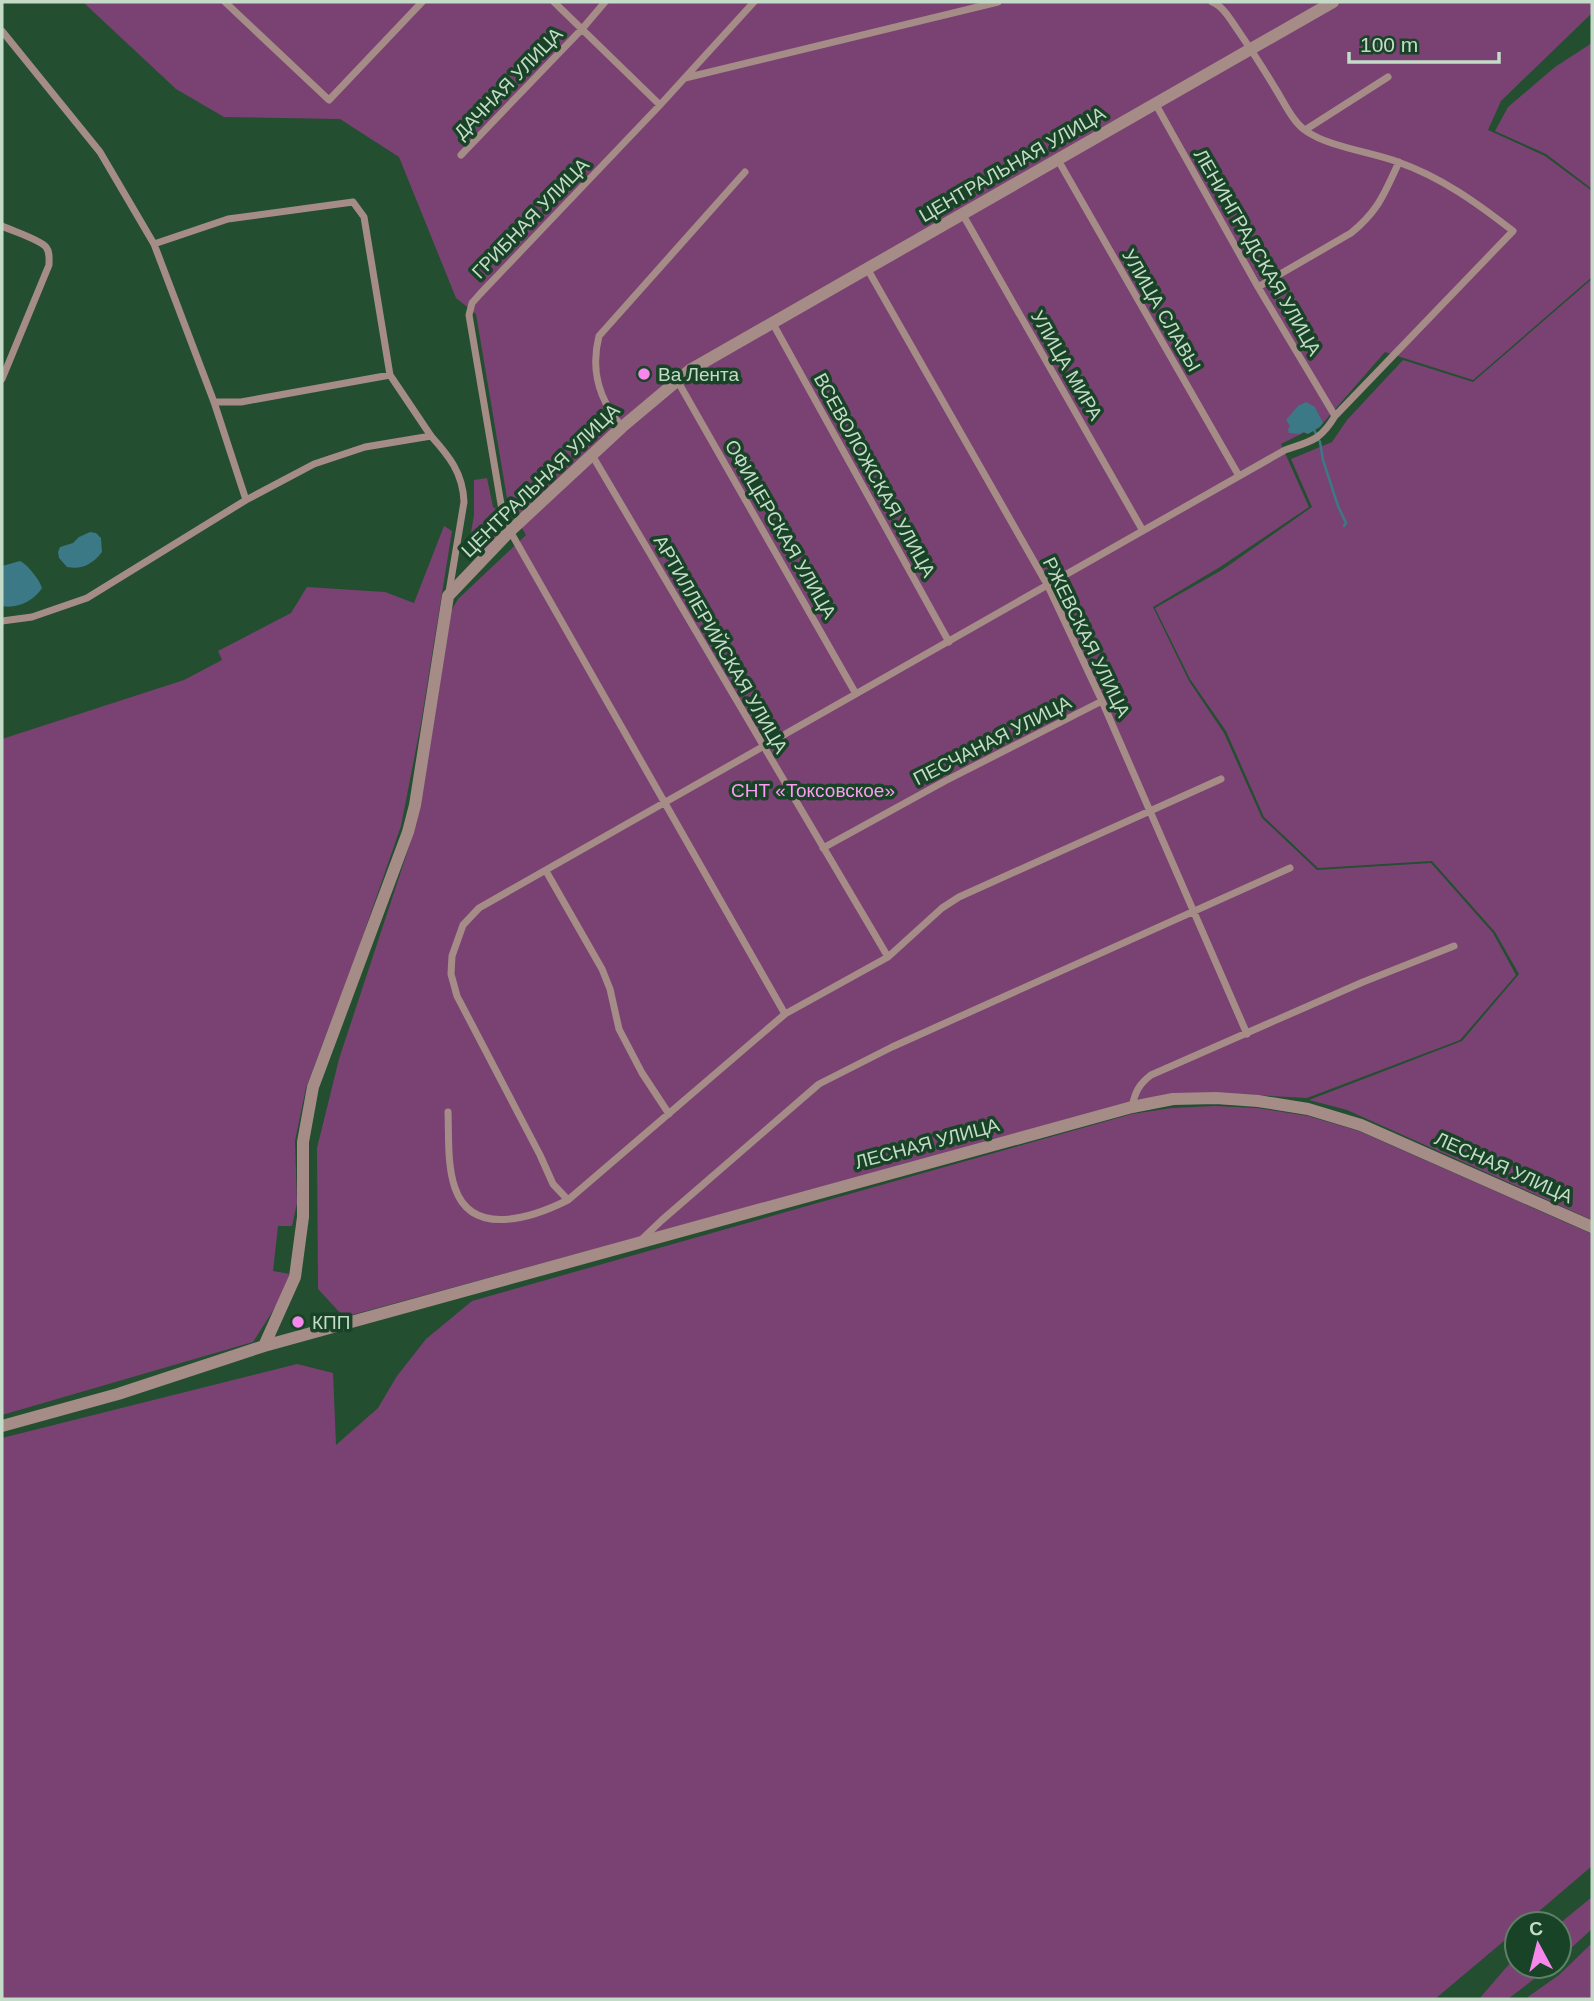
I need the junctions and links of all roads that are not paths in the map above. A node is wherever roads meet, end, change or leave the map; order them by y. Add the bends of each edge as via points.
1 (422, 2) edge
2 (554, 2) edge
3 (605, 2) edge
4 (754, 2) edge
5 (998, 2) edge
6 (1212, 2) edge
7 (1333, 2) edge
8 (230, 3) edge
9 (582, 29) junction
10 (2, 31) edge
11 (1251, 49) junction
12 (1388, 77) dead end
13 (685, 78) junction
14 (1155, 103) junction
15 (660, 105) junction
16 (1305, 130) junction
17 (461, 155) dead end
18 (1058, 160) junction
19 (1399, 162) junction
20 (745, 172) dead end
21 (963, 215) junction
22 (2, 226) edge
23 (153, 244) junction
24 (868, 270) junction
25 (1258, 286) junction
26 (772, 323) junction
27 (390, 375) junction
28 (2, 379) edge
29 (677, 380) junction
30 (214, 402) junction
31 (1335, 416) junction
32 (622, 427) junction
33 (431, 436) junction
34 (592, 455) junction
35 (1239, 476) junction
36 (246, 500) junction
37 (510, 531) junction
38 (1143, 531) junction
39 (1048, 586) junction
40 (448, 596) junction
41 (2, 621) edge
42 (949, 642) junction
43 (856, 694) junction
44 (1102, 701) junction
45 (763, 747) junction
46 (1221, 779) dead end
47 (666, 803) junction
48 (1149, 811) junction
49 (823, 848) junction
50 (1290, 868) dead end
51 (546, 871) junction
52 (1194, 911) junction
53 (1454, 946) dead end
54 (888, 957) junction
55 (785, 1014) junction
56 (1247, 1034) junction
57 (1132, 1107) junction
58 (448, 1112) dead end
59 (669, 1114) junction
60 (568, 1200) junction
61 (1592, 1227) edge
62 (639, 1242) junction
63 (264, 1346) junction
64 (2, 1426) edge

1 - 8 street via 328,100
2 - 9 street
3 - 9 street, ДАЧНАЯ УЛИЦА
4 - 13 street, ГРИБНАЯ УЛИЦА
5 - 13 street
6 - 11 street via 1229,17
7 - 11 street, ЦЕНТРАЛЬНАЯ УЛИЦА
9 - 15 street
9 - 17 street, ДАЧНАЯ УЛИЦА
10 - 23 street via 100,152
11 - 14 street, ЦЕНТРАЛЬНАЯ УЛИЦА
11 - 16 street
12 - 16 street
13 - 15 street, ГРИБНАЯ УЛИЦА
14 - 18 street, ЦЕНТРАЛЬНАЯ УЛИЦА
14 - 25 street, ЛЕНИНГРАДСКАЯ УЛИЦА
15 - 37 street, ГРИБНАЯ УЛИЦА via 472,303 469,315 502,510
16 - 19 street
18 - 21 street, ЦЕНТРАЛЬНАЯ УЛИЦА
18 - 35 street, УЛИЦА СЛАВЫ
19 - 25 street via 1378,207 1364,222
19 - 31 street via 1463,193 1513,230
20 - 32 street via 599,336 594,355 599,385 611,415
21 - 24 street, ЦЕНТРАЛЬНАЯ УЛИЦА
21 - 38 street, УЛИЦА МИРА
22 - 28 street via 42,244 50,257
23 - 27 street via 228,219 353,202 364,217
23 - 30 street
24 - 26 street, ЦЕНТРАЛЬНАЯ УЛИЦА
24 - 39 street, РЖЕВСКАЯ УЛИЦА
25 - 31 street, ЛЕНИНГРАДСКАЯ УЛИЦА
26 - 29 street, ЦЕНТРАЛЬНАЯ УЛИЦА
26 - 42 street, ВСЕВОЛОЖСКАЯ УЛИЦА
27 - 30 street via 242,402
27 - 33 street
29 - 32 street, ЦЕНТРАЛЬНАЯ УЛИЦА
29 - 43 street, ОФИЦЕРСКАЯ УЛИЦА
30 - 36 street
31 - 35 street via 1318,438
32 - 34 street, ЦЕНТРАЛЬНАЯ УЛИЦА
33 - 36 street via 365,447 314,464
33 - 40 street via 453,461 464,488
34 - 37 street, ЦЕНТРАЛЬНАЯ УЛИЦА
34 - 45 street, АРТИЛЛЕРИЙСКАЯ УЛИЦА
35 - 38 street
36 - 41 street via 87,598 32,617
37 - 40 street, ЦЕНТРАЛЬНАЯ УЛИЦА
37 - 47 street
38 - 39 street
39 - 42 street
39 - 44 street, РЖЕВСКАЯ УЛИЦА
40 - 63 street via 415,805 313,1087 303,1142 303,1217 295,1277
42 - 43 street
43 - 45 street
44 - 48 street, РЖЕВСКАЯ УЛИЦА
44 - 49 street, ПЕСЧАНАЯ УЛИЦА
45 - 47 street
45 - 49 street, АРТИЛЛЕРИЙСКАЯ УЛИЦА
46 - 48 street
47 - 51 street
47 - 55 street
48 - 52 street, РЖЕВСКАЯ УЛИЦА
48 - 54 street via 959,897
49 - 54 street, АРТИЛЛЕРИЙСКАЯ УЛИЦА
50 - 52 street
51 - 59 street via 603,969 620,1029
51 - 60 street via 479,908 463,925 451,974 457,996 553,1184
52 - 56 street, РЖЕВСКАЯ УЛИЦА
52 - 62 street via 819,1084
53 - 56 street
54 - 55 street
55 - 59 street
56 - 57 street via 1151,1075 1140,1083
57 - 61 street, ЛЕСНАЯ УЛИЦА via 1173,1099 1216,1098 1308,1110 1361,1125
57 - 62 street, ЛЕСНАЯ УЛИЦА
58 - 60 street via 456,1189 475,1216 494,1220 521,1217
59 - 60 street
62 - 63 street, ЛЕСНАЯ УЛИЦА
63 - 64 street, ЛЕСНАЯ УЛИЦА

